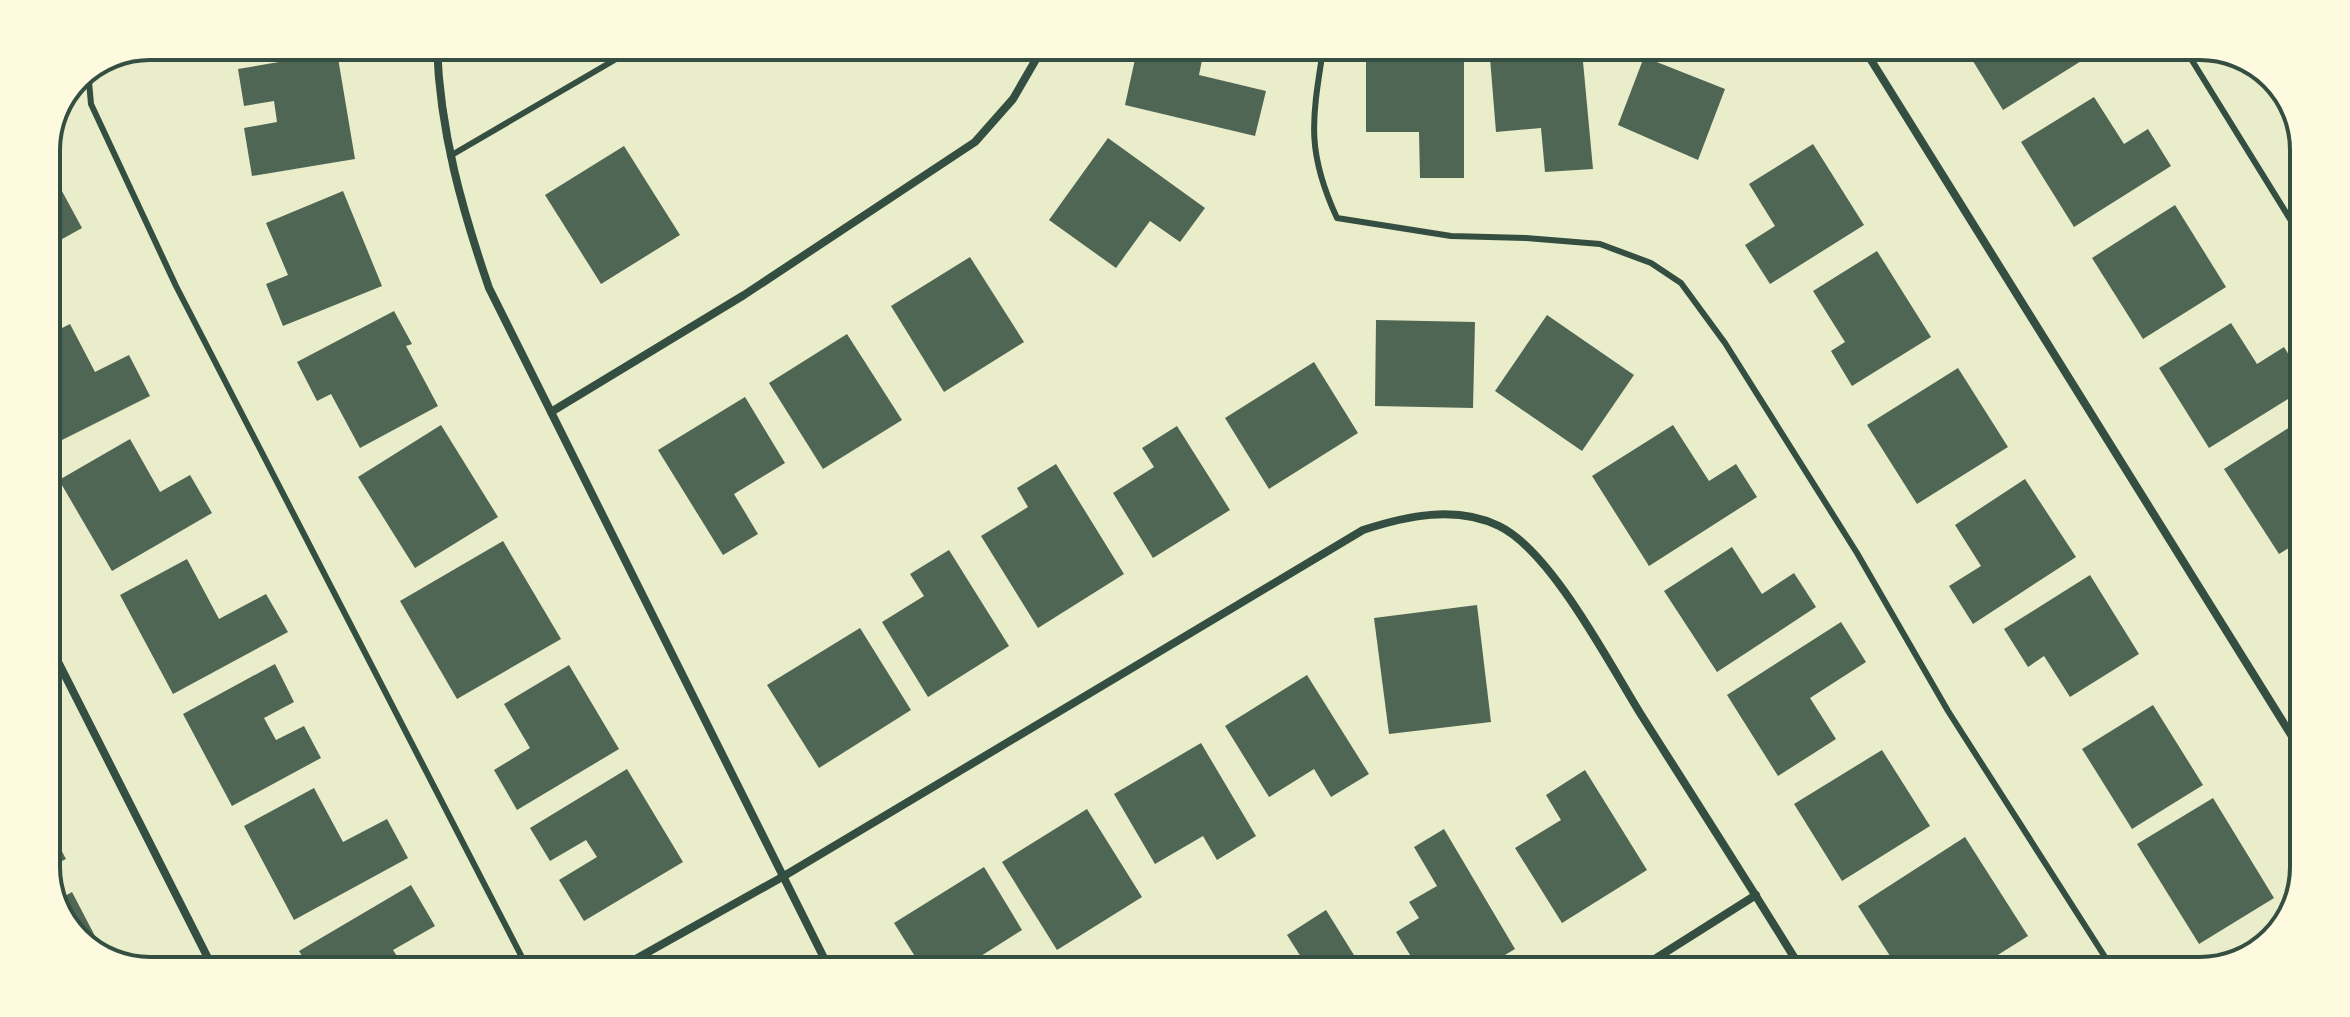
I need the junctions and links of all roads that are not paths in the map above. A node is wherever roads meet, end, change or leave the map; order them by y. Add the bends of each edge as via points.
1 (438, 60) edge
2 (614, 60) edge
3 (1036, 60) edge
4 (1321, 60) edge
5 (1871, 60) edge
6 (2192, 60) edge
7 (89, 84) edge
8 (450, 156) junction
9 (2290, 219) edge
10 (551, 412) junction
11 (60, 666) edge
12 (2290, 733) edge
13 (784, 876) junction
14 (1756, 895) junction
15 (207, 957) edge
16 (522, 957) edge
17 (639, 957) edge
18 (824, 957) edge
19 (1658, 957) edge
20 (1794, 957) edge
21 (2105, 957) edge

1 - 8 street
2 - 8 lane
3 - 10 street via 1013,99 975,142 744,295
4 - 21 lane via 1311,129 1323,188 1337,218 1451,236 1600,244 1651,263 1681,283 1725,343 1857,553 1948,711
5 - 12 street
6 - 9 lane
7 - 16 lane via 91,104 176,286
8 - 10 street via 459,202 489,288
10 - 13 street
11 - 15 street
13 - 14 street via 1363,530 1400,518 1462,514 1500,526 1533,551
13 - 17 street
13 - 18 street
14 - 19 street
14 - 20 street

